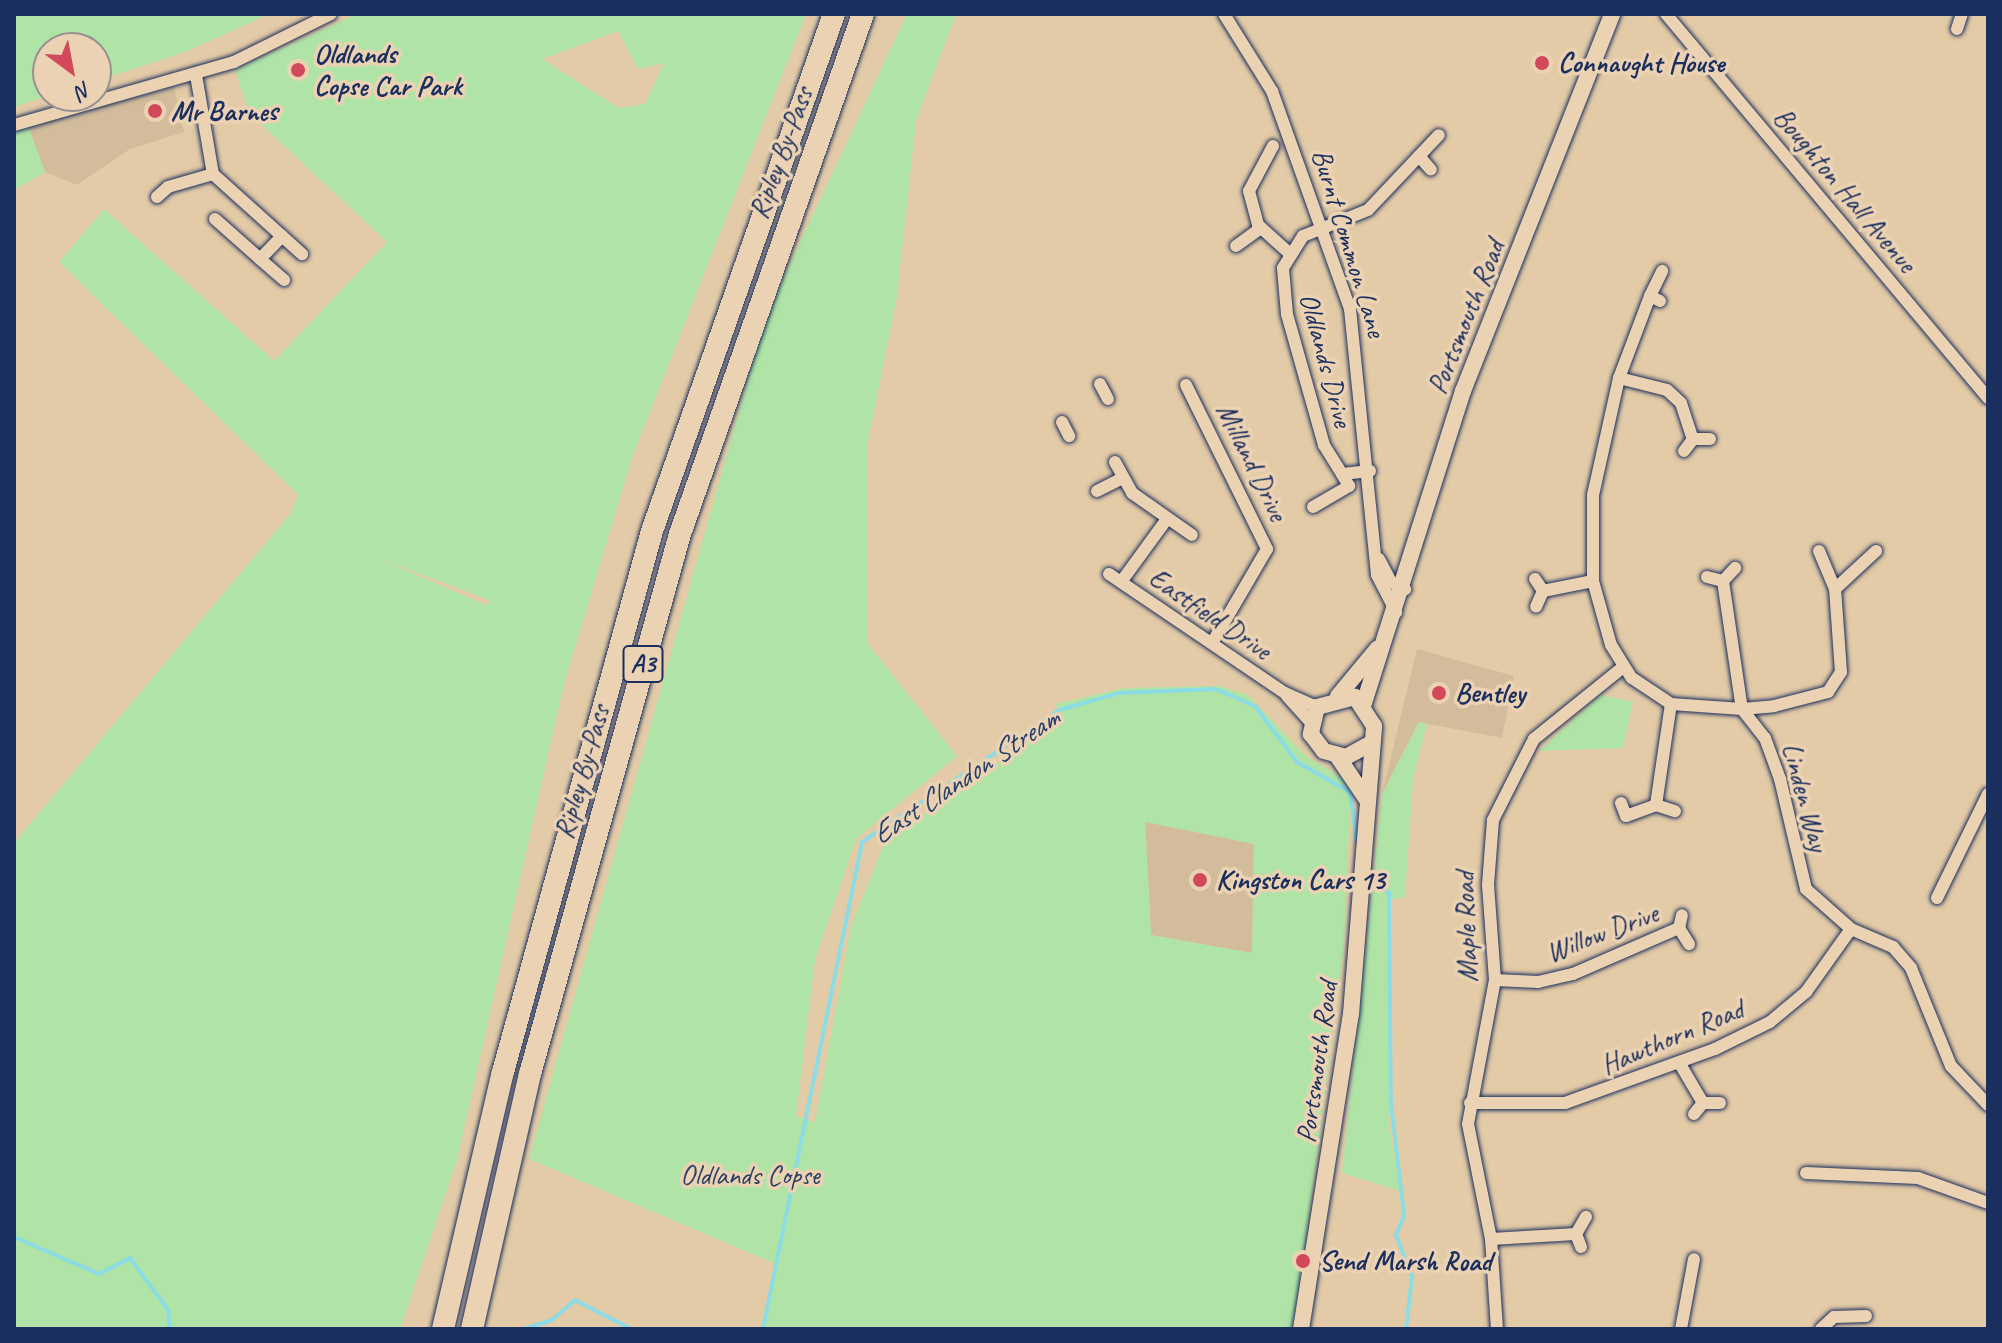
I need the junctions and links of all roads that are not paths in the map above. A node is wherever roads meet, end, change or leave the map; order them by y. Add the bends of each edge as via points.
1 (331, 14) edge
2 (834, 14) edge
3 (863, 14) edge
4 (1224, 14) edge
5 (1612, 14) edge
6 (1666, 14) edge
7 (1962, 14) edge
8 (1957, 29) dead end
9 (196, 75) junction
10 (14, 125) edge
11 (1439, 135) dead end
12 (1273, 146) dead end
13 (1419, 156) junction
14 (1431, 170) dead end
15 (213, 174) junction
16 (157, 197) dead end
17 (215, 219) dead end
18 (1323, 225) junction
19 (1261, 228) junction
20 (282, 236) junction
21 (1236, 246) dead end
22 (1288, 252) junction
23 (302, 254) dead end
24 (260, 259) junction
25 (1662, 271) dead end
26 (284, 280) dead end
27 (1619, 378) junction
28 (1100, 384) dead end
29 (1186, 385) dead end
30 (1988, 398) edge
31 (1108, 399) dead end
32 (1062, 422) dead end
33 (1069, 436) dead end
34 (1693, 439) junction
35 (1710, 439) dead end
36 (1684, 451) dead end
37 (1115, 462) dead end
38 (1370, 471) junction
39 (1342, 474) junction
40 (1122, 478) junction
41 (1097, 491) dead end
42 (1313, 507) dead end
43 (1167, 519) junction
44 (1192, 535) dead end
45 (1819, 551) dead end
46 (1876, 551) dead end
47 (1377, 552) junction
48 (1735, 568) dead end
49 (1109, 574) dead end
50 (1707, 577) dead end
51 (1535, 579) dead end
52 (1593, 581) junction
53 (1723, 581) junction
54 (1121, 582) junction
55 (1405, 589) junction
56 (1835, 589) junction
57 (1543, 591) junction
58 (1536, 607) dead end
59 (1397, 613) junction
60 (1212, 643) junction
61 (1382, 644) junction
62 (1622, 668) junction
63 (1338, 696) junction
64 (1364, 703) junction
65 (1671, 704) junction
66 (1742, 709) junction
67 (1314, 715) junction
68 (1369, 744) junction
69 (1338, 757) junction
70 (1988, 794) edge
71 (1368, 801) junction
72 (1621, 803) dead end
73 (1656, 805) junction
74 (1675, 811) dead end
75 (1937, 898) dead end
76 (1682, 915) dead end
77 (1679, 928) junction
78 (1851, 929) junction
79 (1689, 944) dead end
80 (1495, 980) junction
81 (1680, 1064) junction
82 (1470, 1103) junction
83 (1703, 1103) junction
84 (1720, 1103) dead end
85 (1988, 1105) edge
86 (1694, 1114) dead end
87 (1806, 1173) dead end
88 (1988, 1203) edge
89 (1586, 1217) dead end
90 (1576, 1234) junction
91 (1491, 1239) junction
92 (1581, 1247) dead end
93 (1694, 1259) dead end
94 (1866, 1316) dead end
95 (443, 1329) edge
96 (472, 1329) edge
97 (1301, 1329) edge
98 (1497, 1329) edge
99 (1681, 1329) edge
100 (1821, 1329) edge

1 - 9 street
2 - 95 highway, Ripley By-Pass / A3 via 652,531 507,1057
3 - 96 highway, Ripley By-Pass / A3 via 680,534 530,1074
4 - 18 street, Burnt Common Lane via 1272,91
5 - 55 main road, Portsmouth Road via 1463,391
6 - 30 street, Boughton Hall Avenue
7 - 8 street
9 - 10 street
9 - 15 street
11 - 13 street
12 - 19 street via 1249,191
13 - 14 street
13 - 18 street via 1368,210 1347,224
15 - 16 street
15 - 20 street
17 - 24 street
18 - 22 street
18 - 38 street, Burnt Common Lane via 1357,342
19 - 21 street
19 - 22 street
20 - 23 street
20 - 24 street
22 - 39 street, Oldlands Drive via 1283,296 1297,356 1324,445
24 - 26 street
25 - 27 street
27 - 34 street via 1667,390 1681,403
27 - 52 street via 1593,495
28 - 31 street
29 - 60 street, Milland Drive via 1267,549
32 - 33 street
34 - 35 street
34 - 36 street
37 - 40 street
38 - 39 street
38 - 47 street, Burnt Common Lane
39 - 42 street via 1349,486
40 - 41 street
40 - 43 street
43 - 44 street
43 - 54 street
45 - 56 street
46 - 56 street
47 - 55 street, Burnt Common Lane via 1391,582
47 - 59 street, Burnt Common Lane via 1379,586
48 - 53 street
49 - 54 street, Eastfield Drive
50 - 53 street
51 - 57 street
52 - 57 street
52 - 62 street
53 - 66 street
54 - 60 street, Eastfield Drive
55 - 59 main road, Portsmouth Road
56 - 66 street via 1841,672 1828,692
57 - 58 street
59 - 61 main road, Portsmouth Road
60 - 67 street, Eastfield Drive
61 - 63 main road, Portsmouth Road
61 - 64 main road, Portsmouth Road
62 - 65 street
62 - 80 street, Maple Road via 1551,721 1501,795 1487,863
63 - 64 main road
63 - 67 main road, Portsmouth Road
64 - 68 main road, Portsmouth Road via 1374,726
65 - 66 street
65 - 73 street
66 - 78 street, Linden Way via 1765,738 1780,779 1806,889
67 - 69 main road via 1316,744
68 - 69 main road
68 - 71 main road, Portsmouth Road
69 - 71 main road
70 - 75 street
71 - 97 main road, Portsmouth Road via 1364,876
72 - 73 street via 1626,816
73 - 74 street
76 - 77 street, Willow Drive
77 - 79 street, Willow Drive
77 - 80 street, Willow Drive via 1556,979
78 - 81 street, Hawthorn Road via 1806,992 1770,1022
78 - 85 street, Linden Way via 1893,947 1911,968 1951,1066
80 - 82 street, Maple Road
81 - 82 street, Hawthorn Road via 1565,1103
81 - 83 street
82 - 91 street, Maple Road via 1473,1179
83 - 84 street
83 - 86 street
87 - 88 street via 1918,1178
89 - 90 street
90 - 91 street
90 - 92 street
91 - 98 street, Maple Road
93 - 99 street
94 - 100 street via 1834,1317

